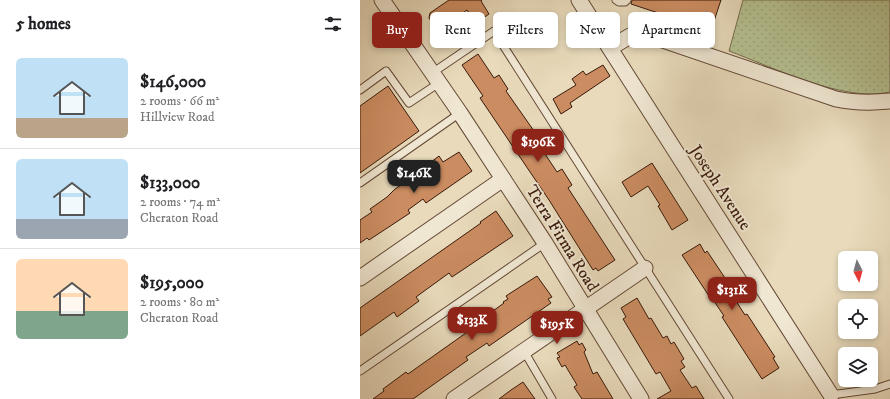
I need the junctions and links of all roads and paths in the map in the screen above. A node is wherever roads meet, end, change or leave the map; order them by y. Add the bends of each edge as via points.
1 (382, 0) edge
2 (579, 0) edge
3 (616, 0) edge
4 (627, 0) edge
5 (587, 12) edge
6 (620, 42) edge
7 (610, 48) edge
8 (435, 78) junction
9 (360, 90) edge
10 (890, 101) edge
11 (460, 113) junction
12 (503, 179) junction
13 (360, 183) edge
14 (545, 243) junction
15 (645, 268) junction
16 (360, 278) edge
17 (585, 309) junction
18 (524, 351) junction
19 (360, 371) edge
20 (890, 384) edge
21 (831, 397) edge
22 (454, 399) edge
23 (552, 399) edge
24 (641, 399) edge
25 (729, 399) edge

1 - 8 street, Terra Firma Road
2 - 5 street, Joseph Avenue
3 - 4 lane
6 - 10 street via 630,36 645,34 836,99 856,103
7 - 21 street, Joseph Avenue
8 - 9 lane via 409,103 386,71
8 - 11 street, Terra Firma Road
8 - 15 lane via 494,31
11 - 12 street, Terra Firma Road
11 - 13 lane
12 - 14 street, Terra Firma Road
12 - 16 street
14 - 17 street, Terra Firma Road
14 - 19 lane
15 - 17 street
15 - 25 lane
17 - 18 street
17 - 24 street, Terra Firma Road
18 - 22 street
18 - 23 lane
20 - 21 lane

